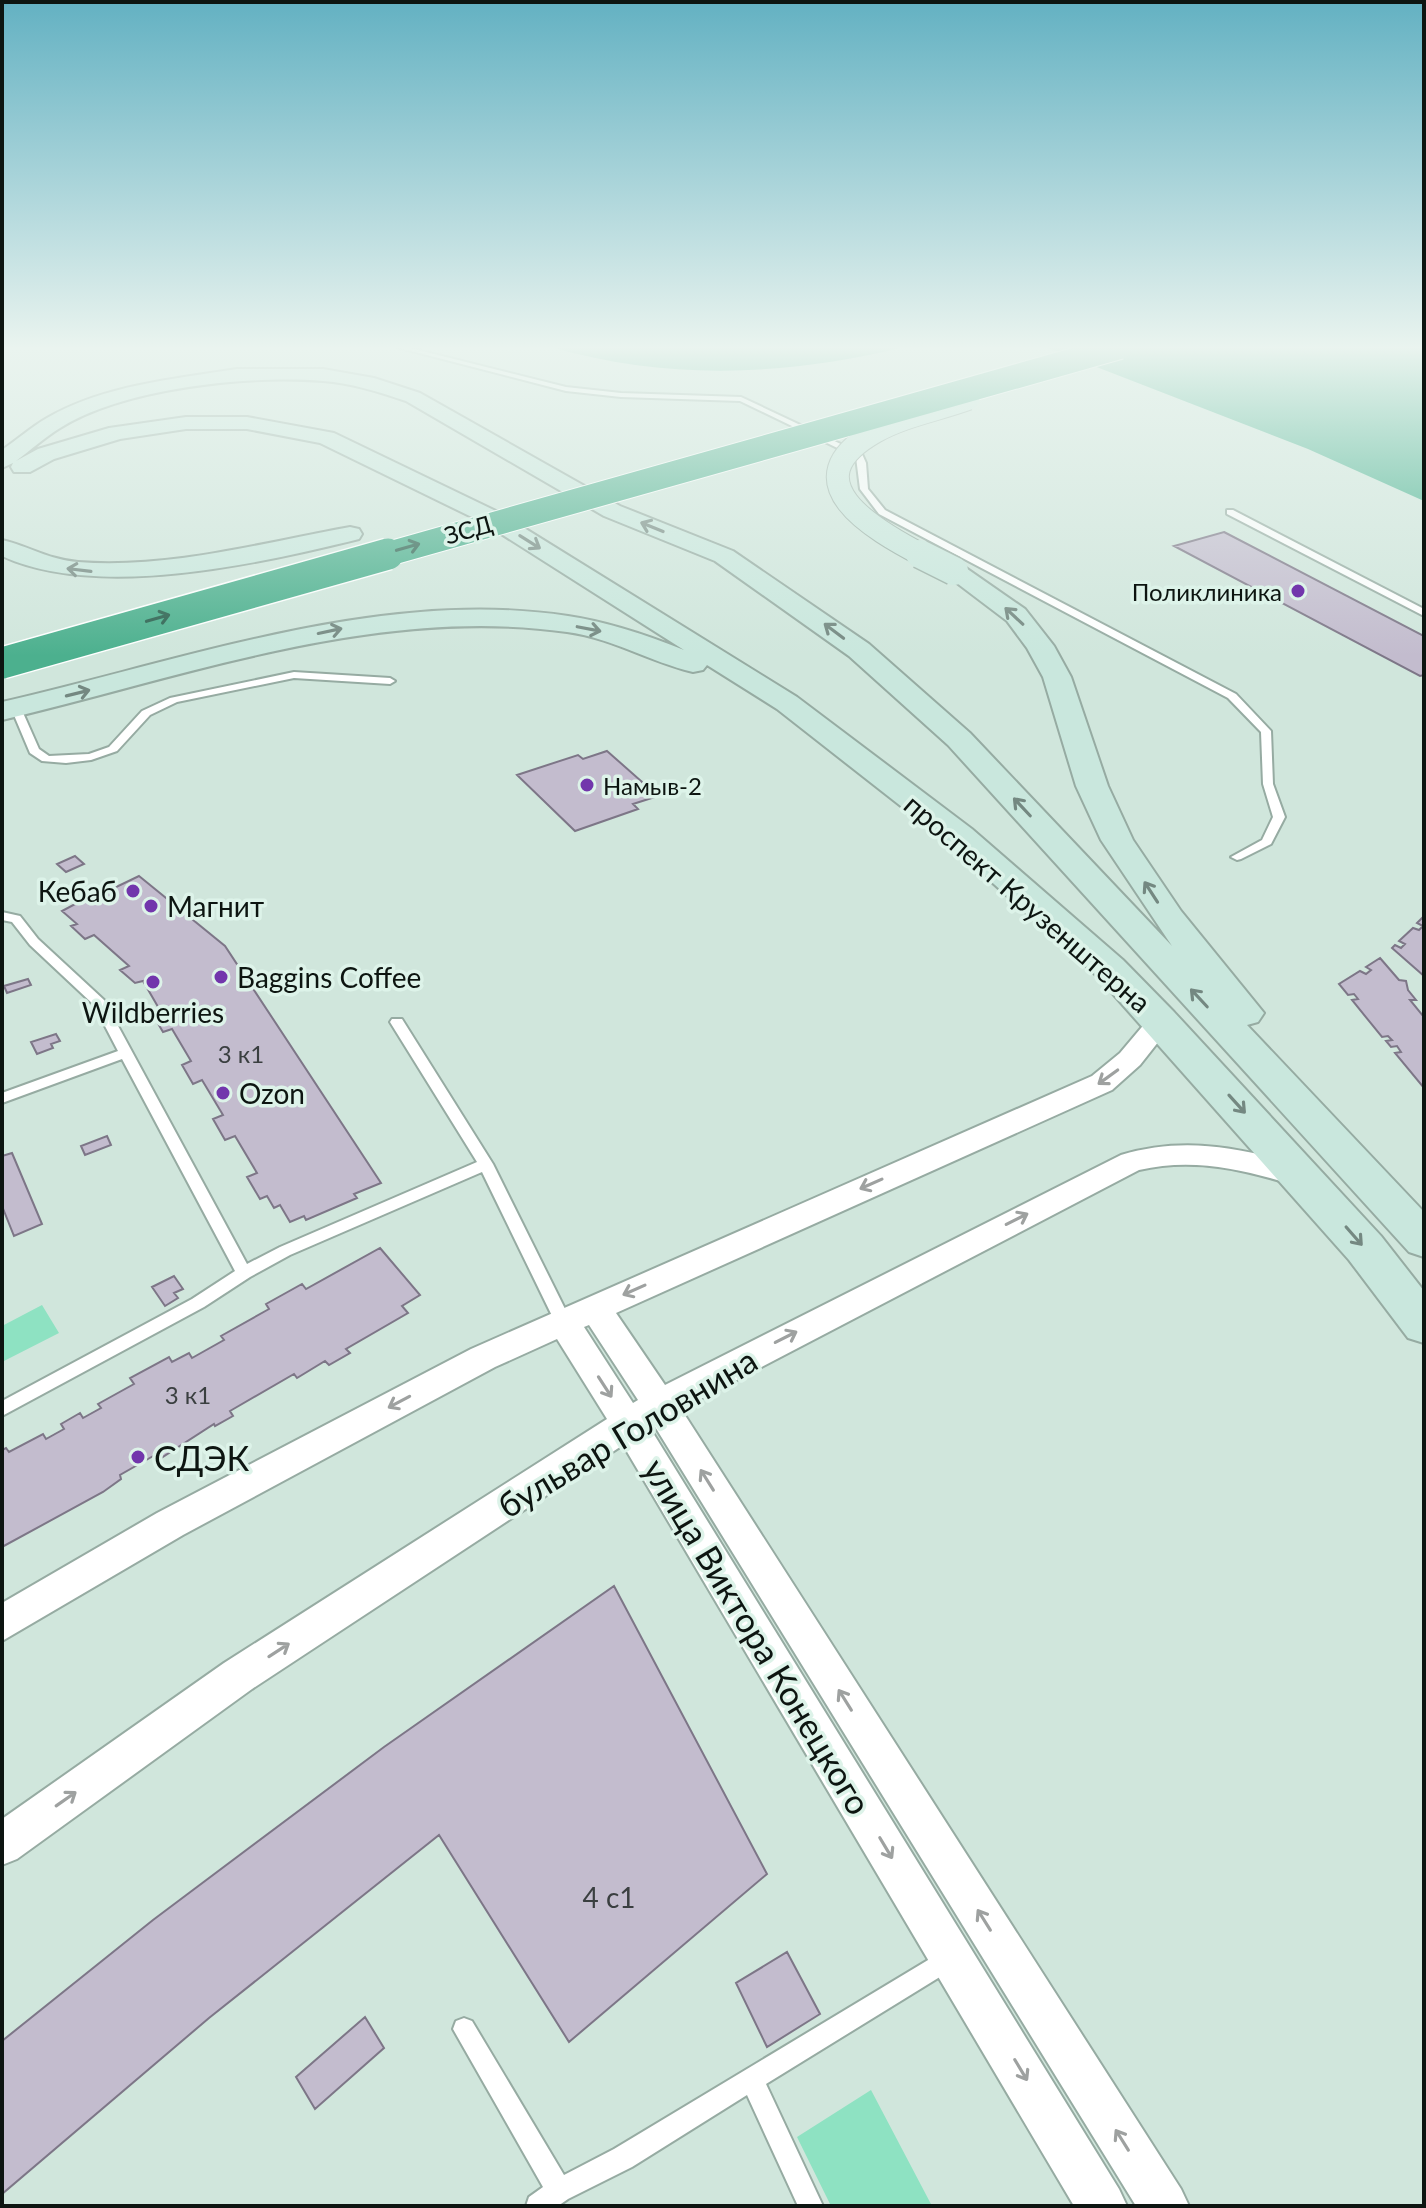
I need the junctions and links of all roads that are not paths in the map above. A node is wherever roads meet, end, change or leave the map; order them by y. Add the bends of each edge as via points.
1 (59, 450) edge
2 (352, 450) edge
3 (506, 450) edge
4 (756, 450) edge
5 (846, 450) edge
6 (850, 450) edge
7 (581, 472) dead end
8 (2, 480) edge
9 (1230, 512) dead end
10 (422, 515) dead end
11 (379, 527) dead end
12 (350, 534) junction
13 (2, 547) edge
14 (123, 597) dead end
15 (1424, 613) edge
16 (2, 663) edge
17 (390, 681) dead end
18 (9, 709) edge
19 (960, 836) junction
20 (1237, 857) dead end
21 (2, 916) edge
22 (1161, 1021) junction
23 (397, 1022) dead end
24 (126, 1053) junction
25 (2, 1098) edge
26 (486, 1164) junction
27 (1303, 1177) junction
28 (1424, 1239) edge
29 (244, 1273) junction
30 (579, 1314) junction
31 (1424, 1325) edge
32 (2, 1409) edge
33 (644, 1414) junction
34 (2, 1623) edge
35 (2, 1844) edge
36 (951, 1956) junction
37 (464, 2029) dead end
38 (752, 2079) junction
39 (559, 2190) junction
40 (538, 2206) edge
41 (811, 2206) edge
42 (1102, 2206) edge
43 (1164, 2206) edge

8 -> 1 main road, проспект Крузенштерна
2 -> 19 main road, проспект Крузенштерна via 492,518 787,703
28 -> 3 main road, проспект Крузенштерна via 959,739 859,650 724,556 612,511
16 -> 4 highway, ЗСД, bridge
5 - 20 lane via 859,456 862,489 882,512 1219,689 1266,731 1268,784 1279,817 1267,842
28 -> 6 main road, bridge via 1168,918 1117,840 1092,786 1057,677 1040,646 1016,615 954,571 861,518 835,485 839,458
7 - 10 highway, ЗСД
9 - 15 lane
11 - 12 highway
12 -> 13 main road via 218,559 100,572 44,564
12 - 14 highway
17 - 18 lane via 294,675 174,700 146,713 113,749 66,760 46,759 34,751
18 -> 19 main road via 343,629 435,618 548,622 623,637 719,677 775,709
19 - 22 main road, проспект Крузенштерна via 1110,968
21 - 24 lane via 16,919 99,1003
22 -> 27 main road, проспект Крузенштерна
22 -> 30 street via 1102,1083
23 - 26 lane, улица Виктора Конецкого
24 - 25 lane
24 - 29 lane
26 - 29 lane
26 - 30 lane, улица Виктора Конецкого
27 -> 31 main road, проспект Крузенштерна
33 -> 27 street, бульвар Головнина via 1131,1162 1177,1151 1232,1156
29 - 32 lane
30 - 33 street, улица Виктора Конецкого
30 -> 34 street via 483,1358 170,1524
35 -> 33 street, бульвар Головнина via 238,1676
33 -> 36 street, улица Виктора Конецкого
43 -> 33 street, улица Виктора Конецкого
36 - 38 lane
36 -> 42 street, улица Виктора Конецкого
37 - 39 lane
38 - 39 lane via 623,2158
38 - 41 lane
39 - 40 lane

